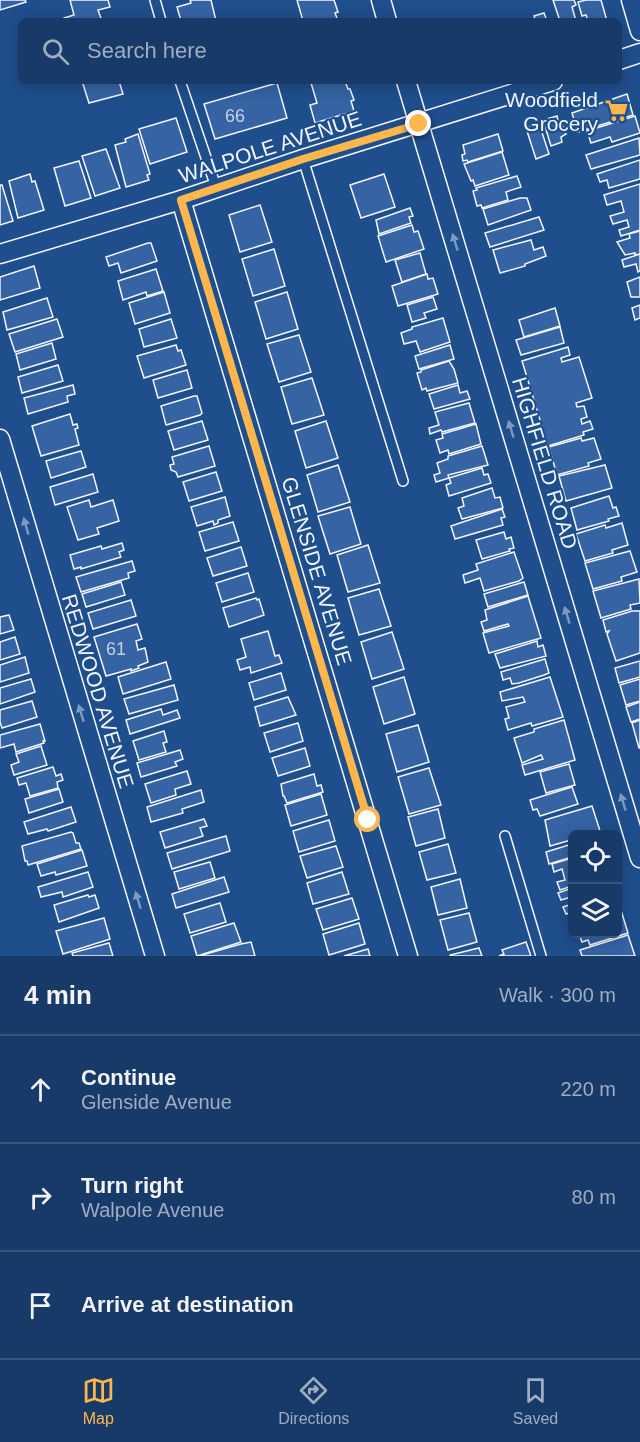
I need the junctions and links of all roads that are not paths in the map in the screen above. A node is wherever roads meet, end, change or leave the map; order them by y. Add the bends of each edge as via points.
1 (154, 0) edge
2 (381, 0) edge
3 (631, 0) edge
4 (160, 18) edge
5 (386, 18) edge
6 (640, 31) edge
7 (640, 53) edge
8 (622, 59) edge
9 (181, 84) edge
10 (407, 84) edge
11 (544, 84) edge
12 (419, 124) junction
13 (303, 159) junction
14 (216, 187) junction
15 (181, 200) junction
16 (0, 254) edge
17 (0, 439) edge
18 (403, 480) dead end
19 (506, 836) dead end
20 (640, 858) edge
21 (155, 956) edge
22 (408, 956) edge
23 (541, 956) edge

1 - 4 lane
2 - 5 street
3 - 6 street
7 - 8 street
9 - 14 lane
10 - 12 street, HIGHFIELD ROAD
11 - 12 street, WALPOLE AVENUE
12 - 13 street, WALPOLE AVENUE
20 -> 12 street, HIGHFIELD ROAD
13 - 14 street, WALPOLE AVENUE
13 - 18 lane
14 - 15 street, WALPOLE AVENUE
15 - 16 street, WALPOLE AVENUE
15 - 22 street, GLENSIDE AVENUE
21 -> 17 street, REDWOOD AVENUE
19 - 23 lane

